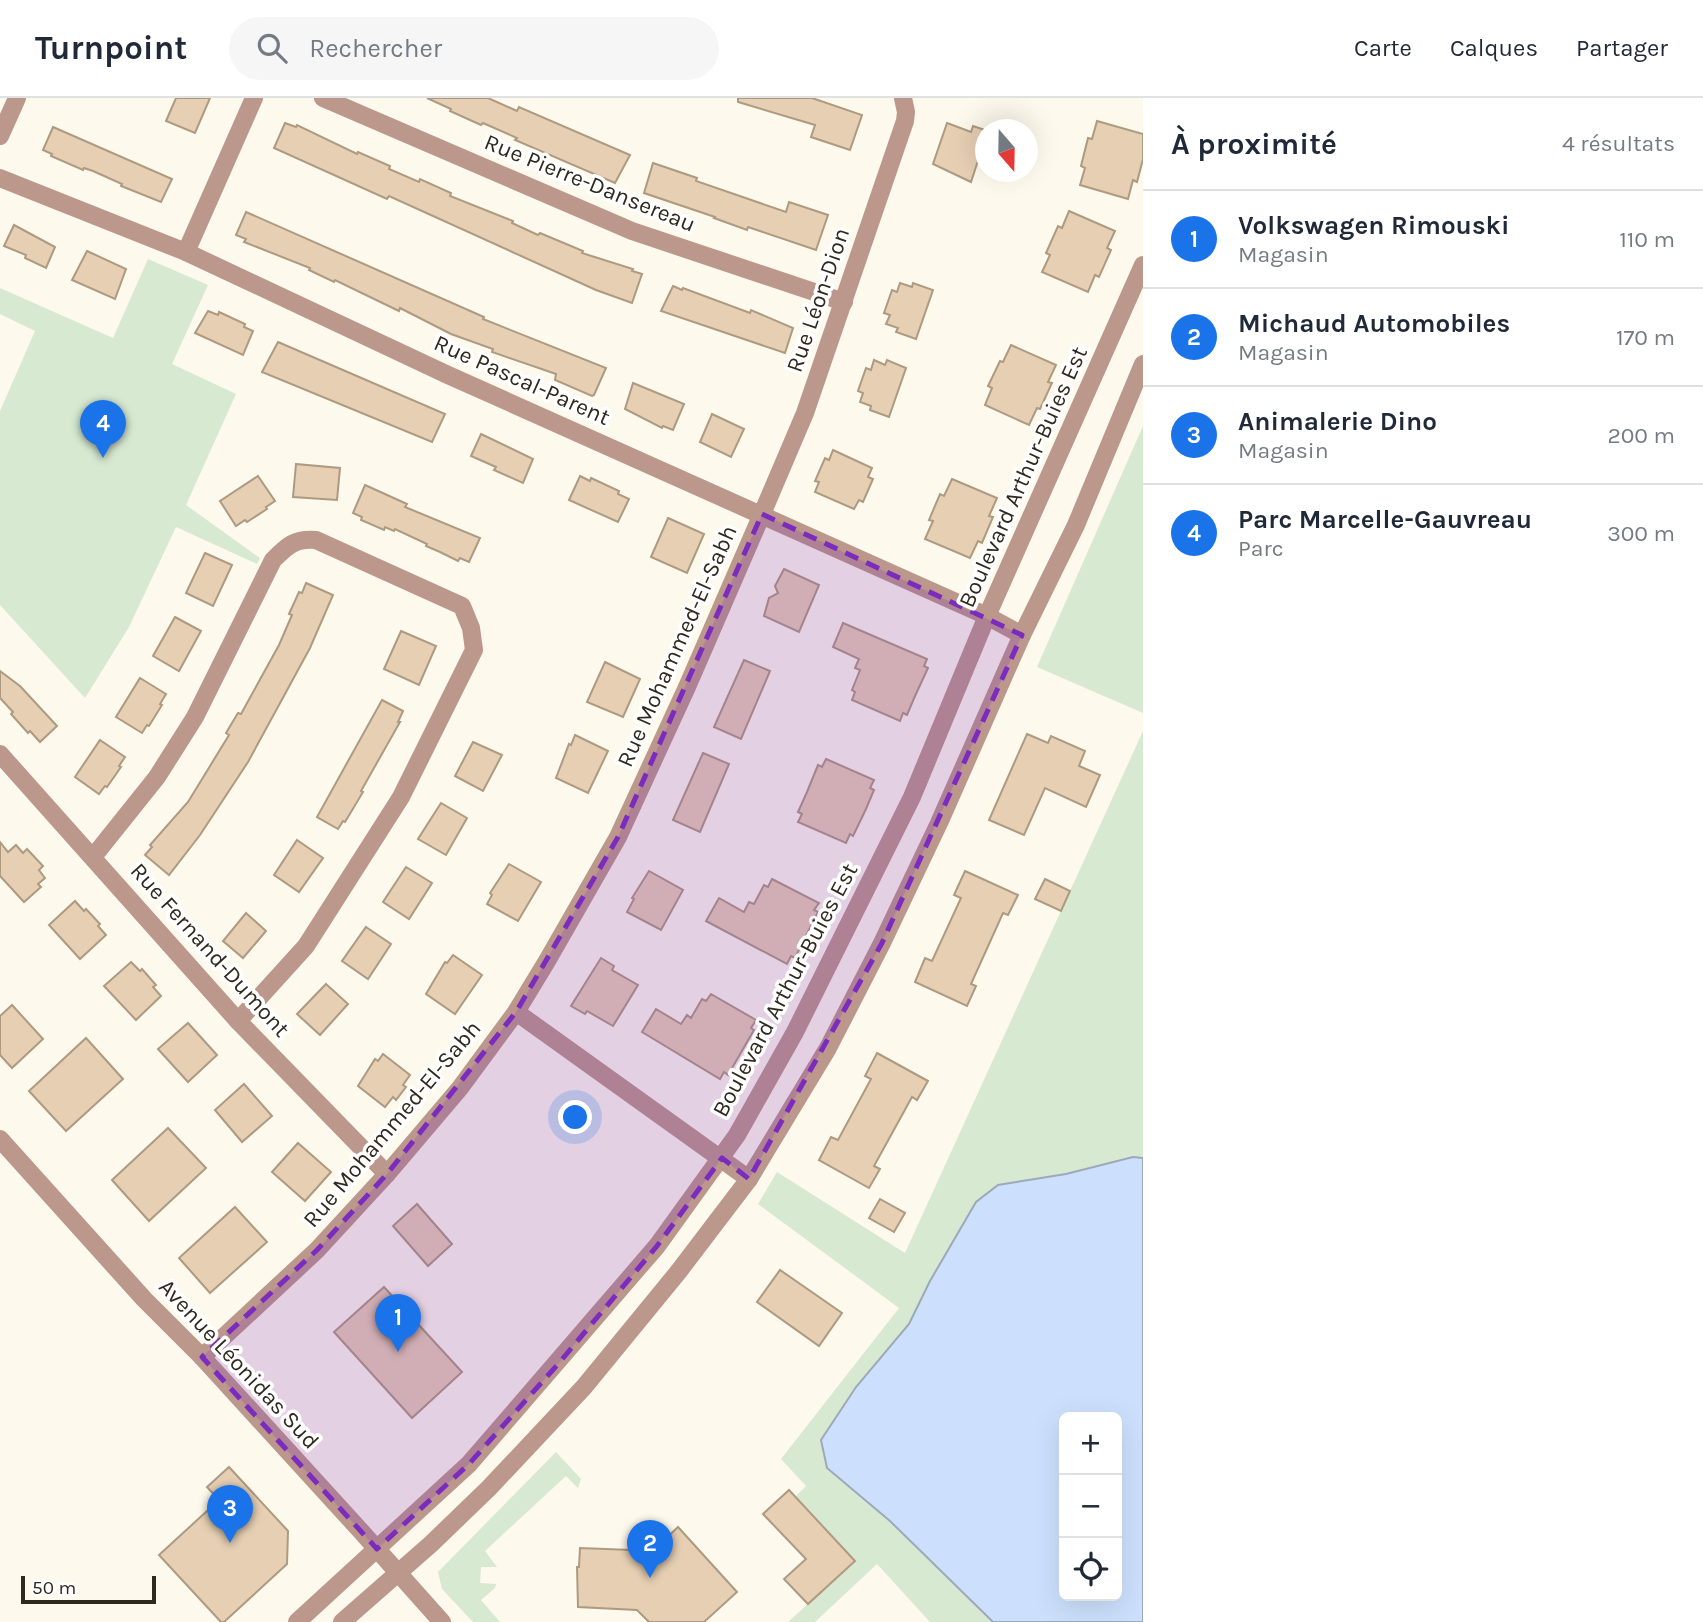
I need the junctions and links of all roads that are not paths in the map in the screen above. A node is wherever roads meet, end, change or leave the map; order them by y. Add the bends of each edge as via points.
1 (17, 98) edge
2 (254, 98) edge
3 (323, 98) edge
4 (903, 98) edge
5 (0, 136) edge
6 (0, 178) edge
7 (186, 252) junction
8 (1143, 265) edge
9 (844, 302) junction
10 (1143, 364) edge
11 (762, 514) junction
12 (987, 616) junction
13 (1022, 635) junction
14 (0, 754) edge
15 (93, 858) junction
16 (516, 1012) junction
17 (238, 1021) junction
18 (0, 1139) edge
19 (722, 1158) junction
20 (387, 1174) junction
21 (749, 1179) junction
22 (202, 1357) junction
23 (377, 1549) junction
24 (397, 1573) junction
25 (297, 1622) edge
26 (342, 1622) edge
27 (442, 1622) edge

1 - 5 street
2 - 7 street
3 - 9 street, Rue Pierre-Dansereau via 632,231
4 - 9 street, Rue Léon-Dion via 905,121
6 - 7 street, Rue Pascal-Parent
7 - 11 street, Rue Pascal-Parent
8 - 12 street, Boulevard Arthur-Buies Est
9 - 11 street, Rue Léon-Dion via 805,413
10 - 13 street via 1076,525
11 - 12 street, Rue Pascal-Parent
11 - 16 street, Rue Mohammed-El-Sabh via 618,837
12 - 13 street, Rue Pascal-Parent
12 - 19 street, Boulevard Arthur-Buies Est via 912,797 856,912 795,1032
13 - 21 street via 882,943 828,1048
14 - 15 street, Rue Fernand-Dumont
15 - 17 street, Rue Fernand-Dumont
15 - 17 street via 157,777 195,717 273,559 288,545 303,538 316,540 462,606 474,650 401,796 306,946
16 - 19 street
16 - 20 street, Rue Mohammed-El-Sabh via 460,1088
17 - 20 street, Rue Fernand-Dumont
18 - 22 street, Avenue Léonidas Sud
19 - 21 street
19 - 23 street, Boulevard Arthur-Buies Est via 657,1246 559,1363 469,1464
20 - 22 street, Rue Mohammed-El-Sabh via 317,1250
21 - 24 street via 584,1387 489,1488
22 - 23 street, Avenue Léonidas Sud
23 - 24 street, Avenue Léonidas Sud
23 - 25 street, Boulevard Arthur-Buies Est
24 - 26 street
24 - 27 street, Avenue Léonidas Sud

